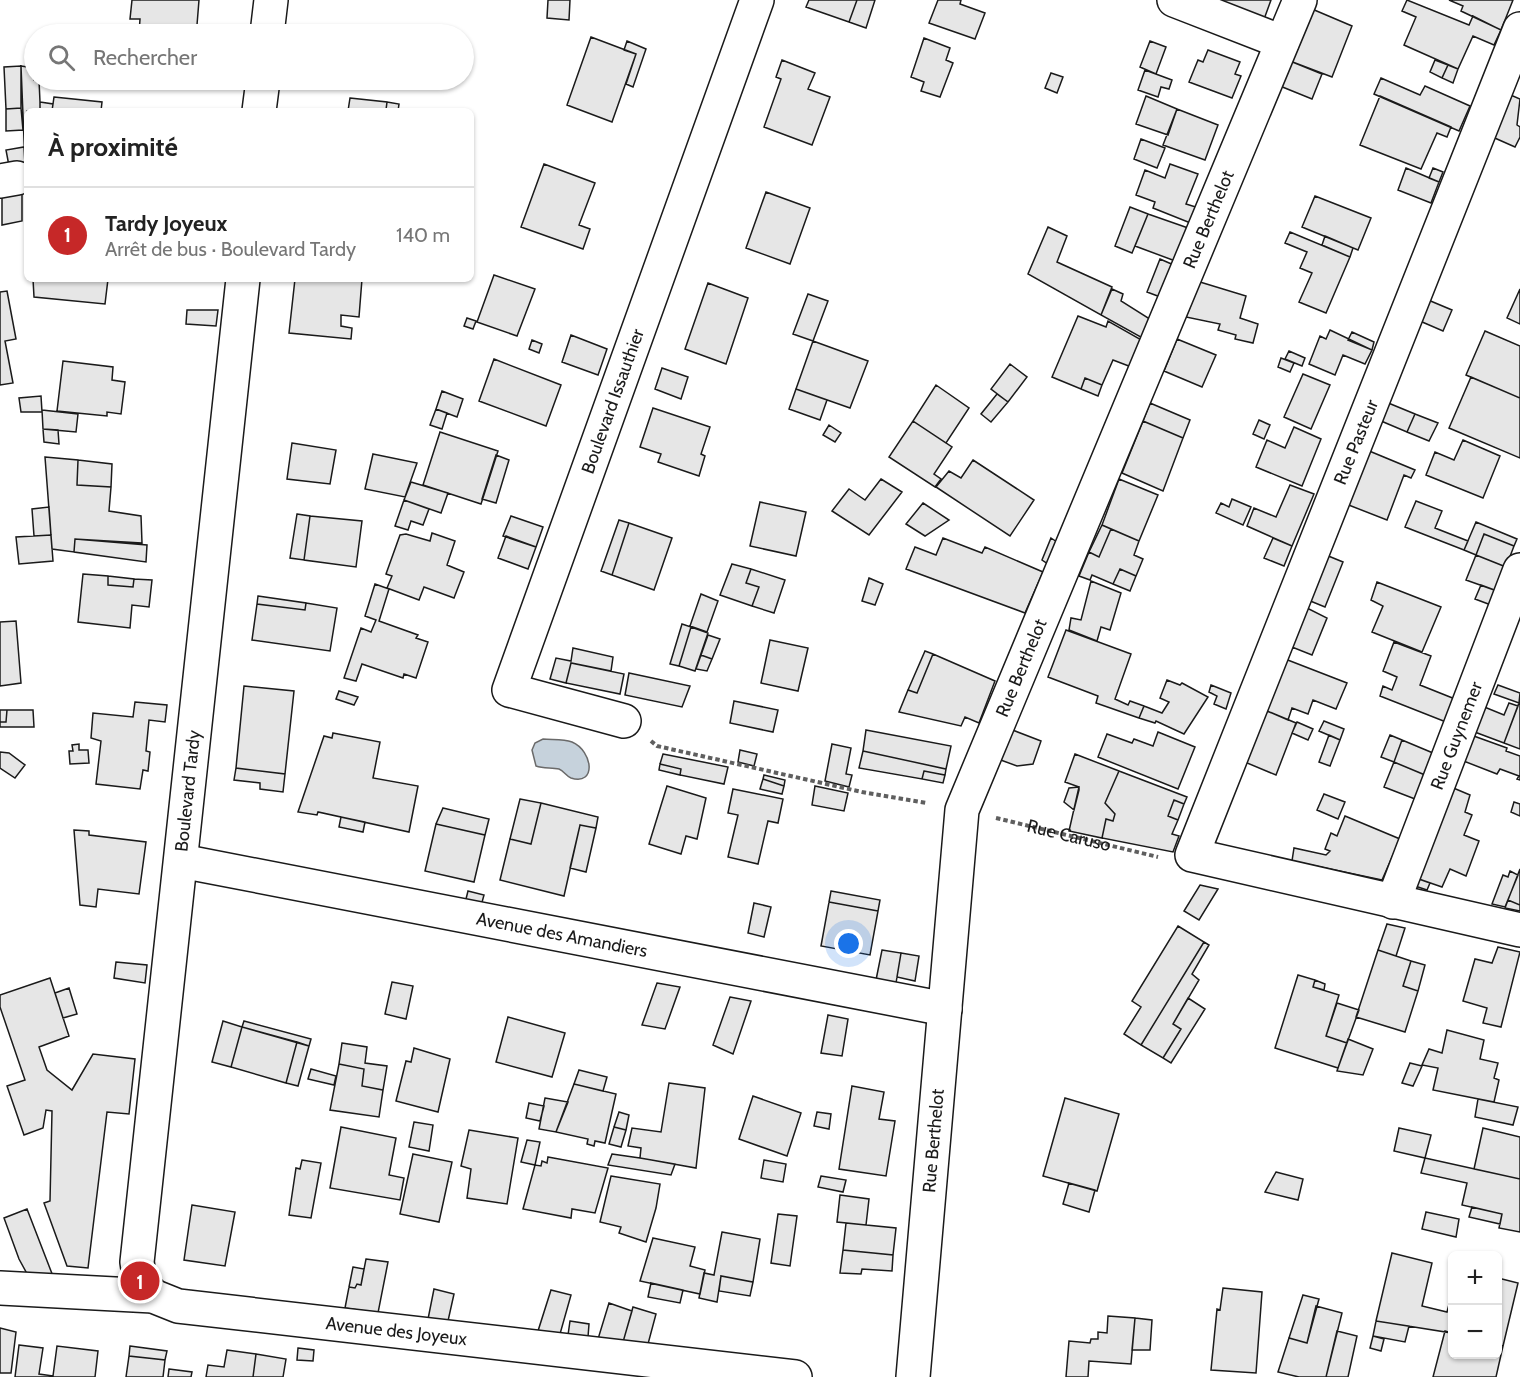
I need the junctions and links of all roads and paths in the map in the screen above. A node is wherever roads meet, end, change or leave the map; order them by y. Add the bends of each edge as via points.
1 (270, 0) edge
2 (757, 0) edge
3 (1174, 0) edge
4 (1300, 0) edge
5 (268, 24) edge
6 (1520, 29) edge
7 (1282, 42) junction
8 (262, 90) edge
9 (260, 108) edge
10 (243, 282) edge
11 (1520, 570) edge
12 (624, 721) joint
13 (962, 810) junction
14 (1192, 855) junction
15 (181, 861) junction
16 (1393, 902) junction
17 (1520, 930) edge
18 (945, 1009) junction
19 (0, 1288) edge
20 (153, 1296) junction
21 (795, 1377) edge
22 (913, 1377) edge

1 - 5 street
2 - 12 street, Boulevard Issauthier via 509,690
3 - 7 street
4 - 7 street, Rue Berthelot
6 - 14 street, Rue Pasteur
7 - 13 street, Rue Berthelot
8 - 9 street
10 - 15 street, Boulevard Tardy
11 - 16 street, Rue Guynemer
12 - 13 path, Rue Caruso via 657,746
13 - 14 path, Rue Caruso via 1160,858
13 - 18 street, Rue Berthelot
14 - 16 street
15 - 18 street, Avenue des Amandiers
15 - 20 street, Boulevard Tardy via 137,1262 140,1281
16 - 17 street
18 - 22 street, Rue Berthelot
19 - 20 street, Avenue des Joyeux
20 - 21 street, Avenue des Joyeux via 178,1306

